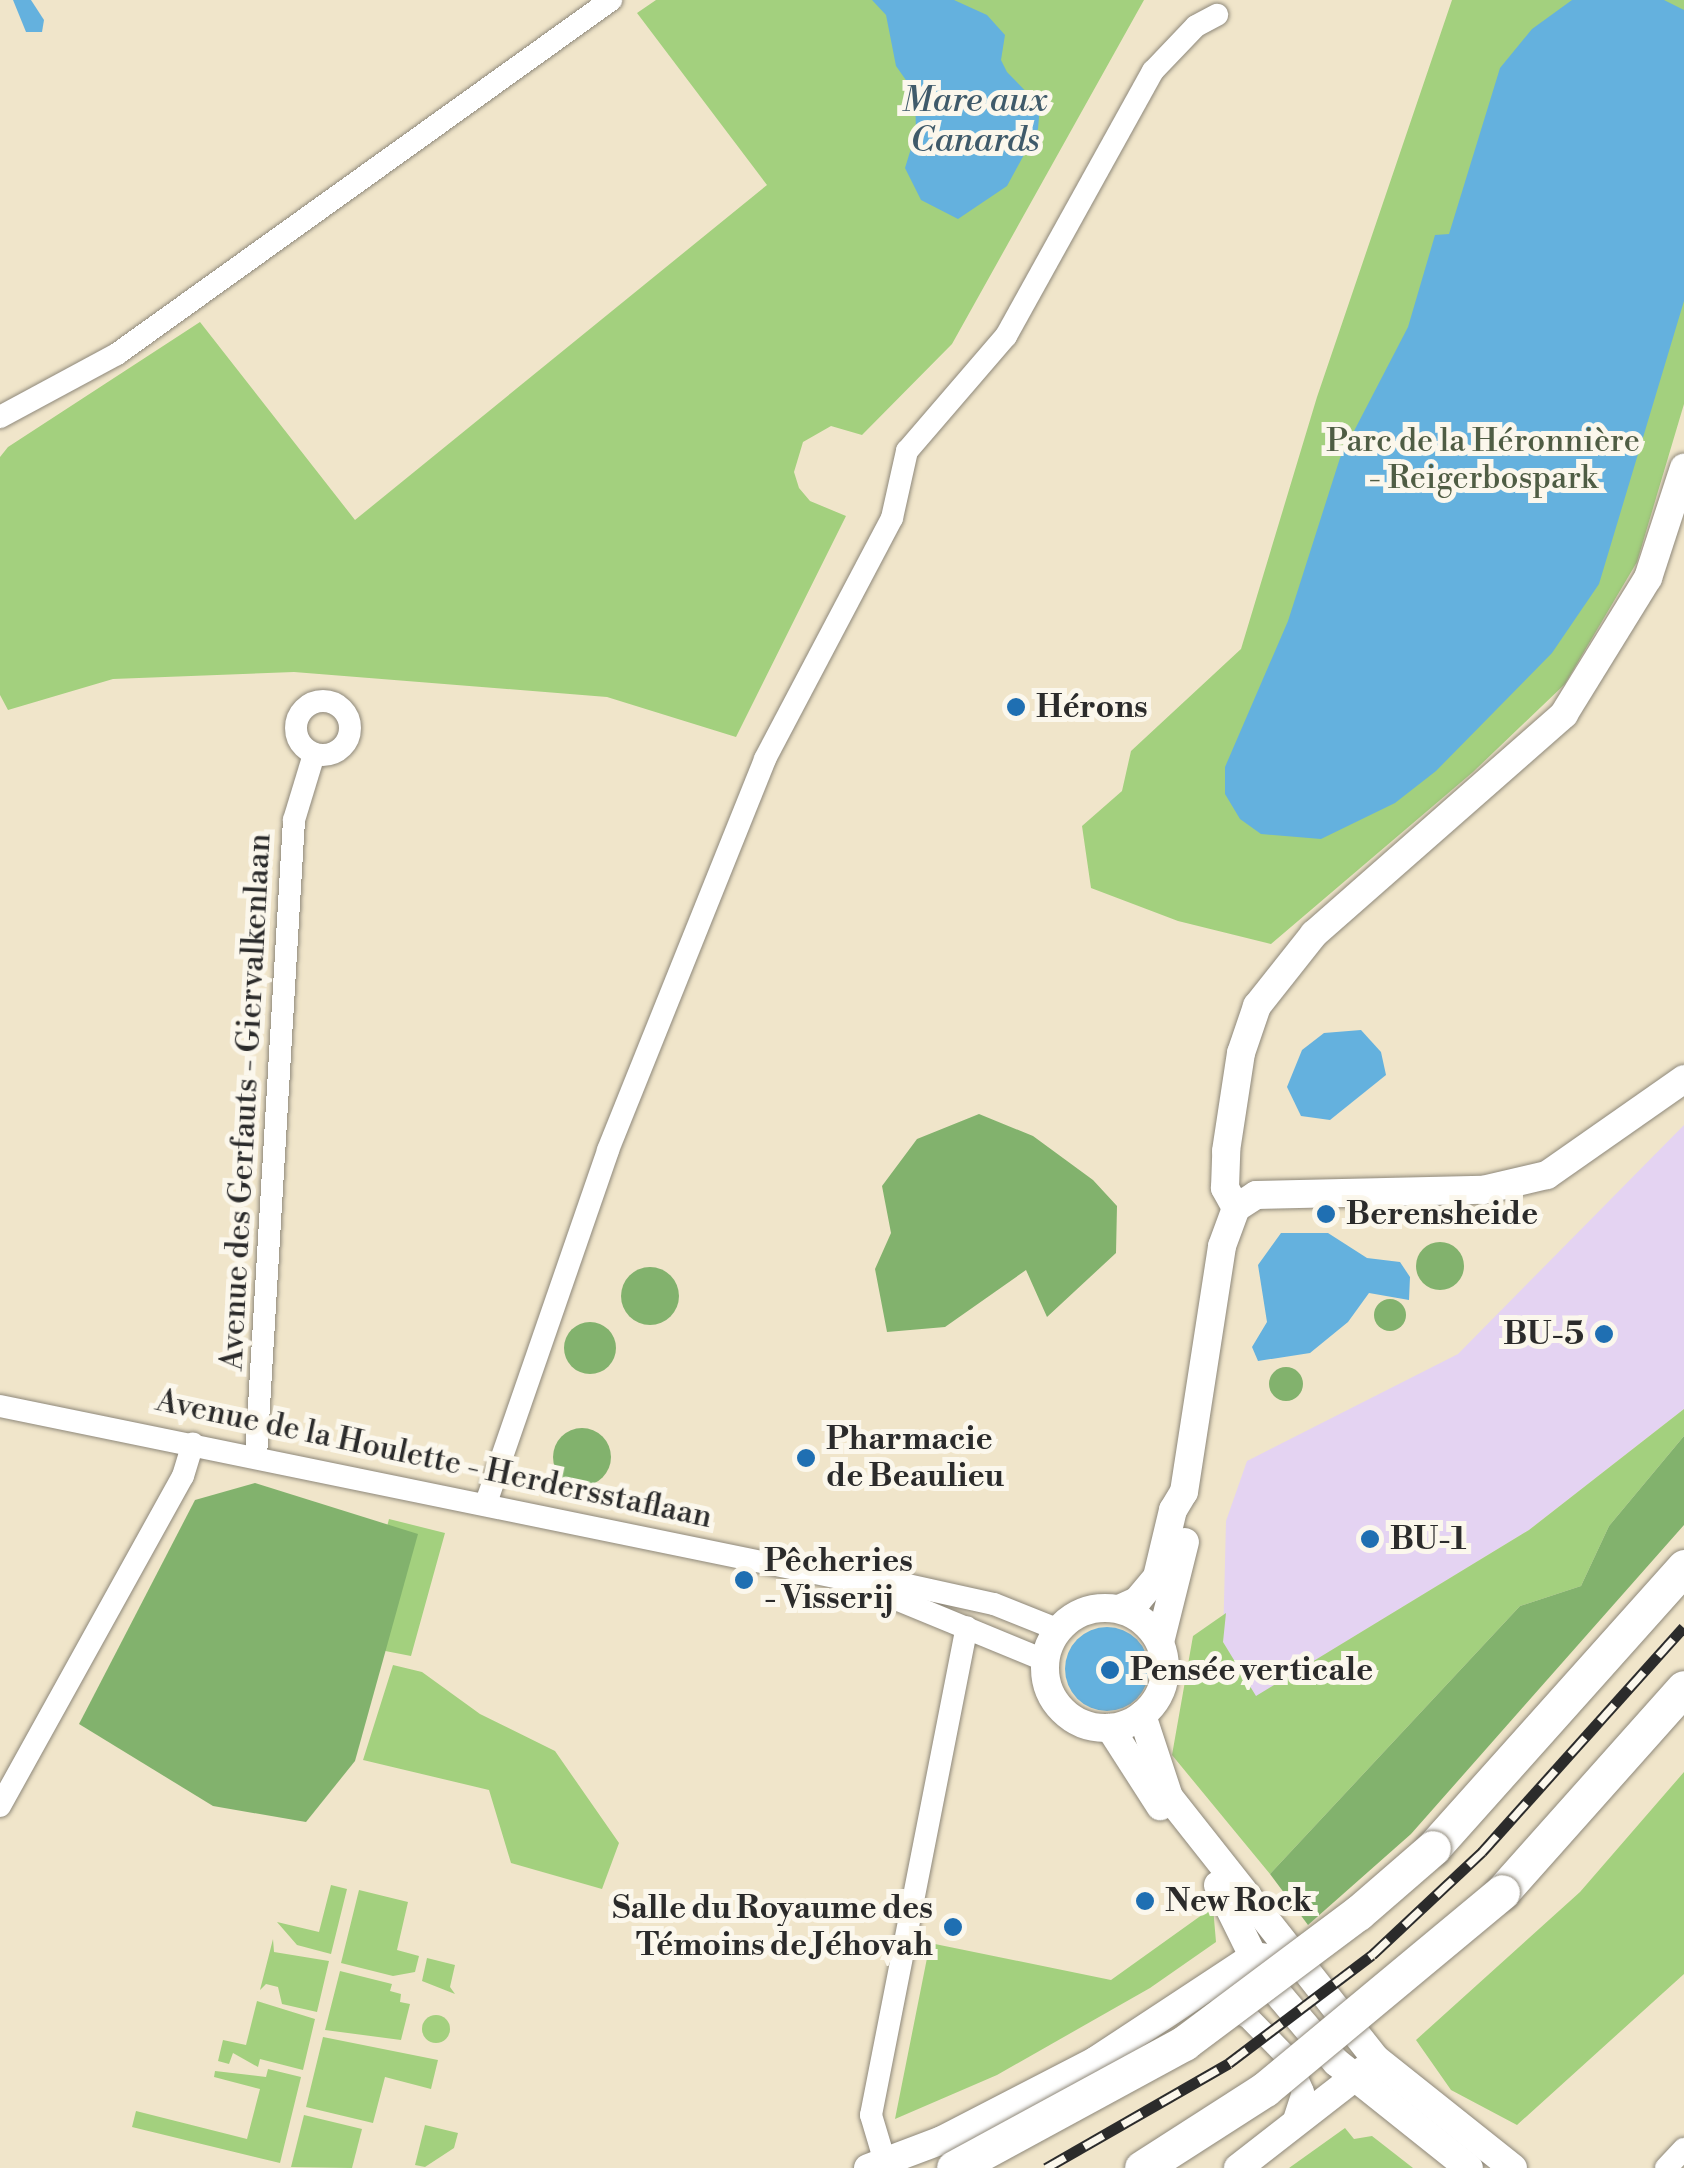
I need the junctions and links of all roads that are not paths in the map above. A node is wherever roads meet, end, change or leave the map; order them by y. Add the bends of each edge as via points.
1 (612, 0) edge
2 (1217, 16) dead end
3 (0, 418) edge
4 (1684, 468) edge
5 (314, 754) dead end
6 (1684, 1079) edge
7 (1236, 1208) junction
8 (0, 1406) edge
9 (193, 1444) junction
10 (256, 1456) junction
11 (1184, 1492) junction
12 (486, 1503) junction
13 (1684, 1567) edge
14 (854, 1581) junction
15 (1120, 1609) junction
16 (967, 1627) junction
17 (1059, 1630) junction
18 (1160, 1642) junction
19 (1046, 1661) junction
20 (1684, 1688) edge
21 (1142, 1715) junction
22 (1110, 1728) junction
23 (0, 1806) edge
24 (1254, 1956) junction
25 (1296, 1961) junction
26 (1200, 1996) junction
27 (1376, 2060) junction
28 (1353, 2079) junction
29 (1290, 2133) junction
30 (1684, 2149) edge
31 (876, 2165) edge
32 (954, 2168) edge
33 (1142, 2168) edge
34 (1238, 2168) edge
35 (1469, 2168) edge
36 (1513, 2168) edge
37 (1666, 2168) edge

1 - 3 street via 117,354
2 - 12 street via 1196,26 1153,71 1006,336 907,451 892,518 765,759 608,1150
4 - 7 street via 1648,578 1564,714 1314,934 1257,1006 1241,1053 1226,1151 1225,1188
5 - 10 street, Avenue des Gerfauts - Giervalkenlaan via 294,820
6 - 7 street via 1548,1174 1483,1190 1256,1196
7 - 11 street via 1222,1246
8 - 9 street, Avenue de la Houlette - Herdersstaflaan
9 - 10 street, Avenue de la Houlette - Herdersstaflaan
9 - 23 street via 183,1476
10 - 12 street, Avenue de la Houlette - Herdersstaflaan
11 - 15 street via 1156,1578 1137,1601
11 - 18 street via 1184,1552
12 - 14 street, Avenue de la Houlette - Herdersstaflaan
13 - 32 highway, bridge via 1433,1848 1358,1914 1199,2034 1092,2099
14 - 16 street, Avenue de la Houlette - Herdersstaflaan
14 - 17 street, Avenue de la Houlette - Herdersstaflaan via 894,1582 994,1604
15 - 17 street via 1086,1611
15 - 18 street via 1143,1621
16 - 19 street, Avenue de la Houlette - Herdersstaflaan
16 - 31 street via 871,2115
17 - 19 street
18 - 21 street via 1164,1681
19 - 22 street via 1052,1696 1062,1710
20 - 33 highway, bridge via 1502,1892 1265,2089
21 - 22 street
21 - 25 street via 1169,1798
22 - 24 street via 1236,1914
24 - 25 street
24 - 26 street
24 - 28 street via 1263,1976
25 - 27 street
26 - 29 street via 1248,2016 1288,2058 1303,2092
26 - 31 street via 1065,2076
27 - 28 street
27 - 36 street
28 - 29 street
28 - 35 street
29 - 34 street
30 - 37 street

